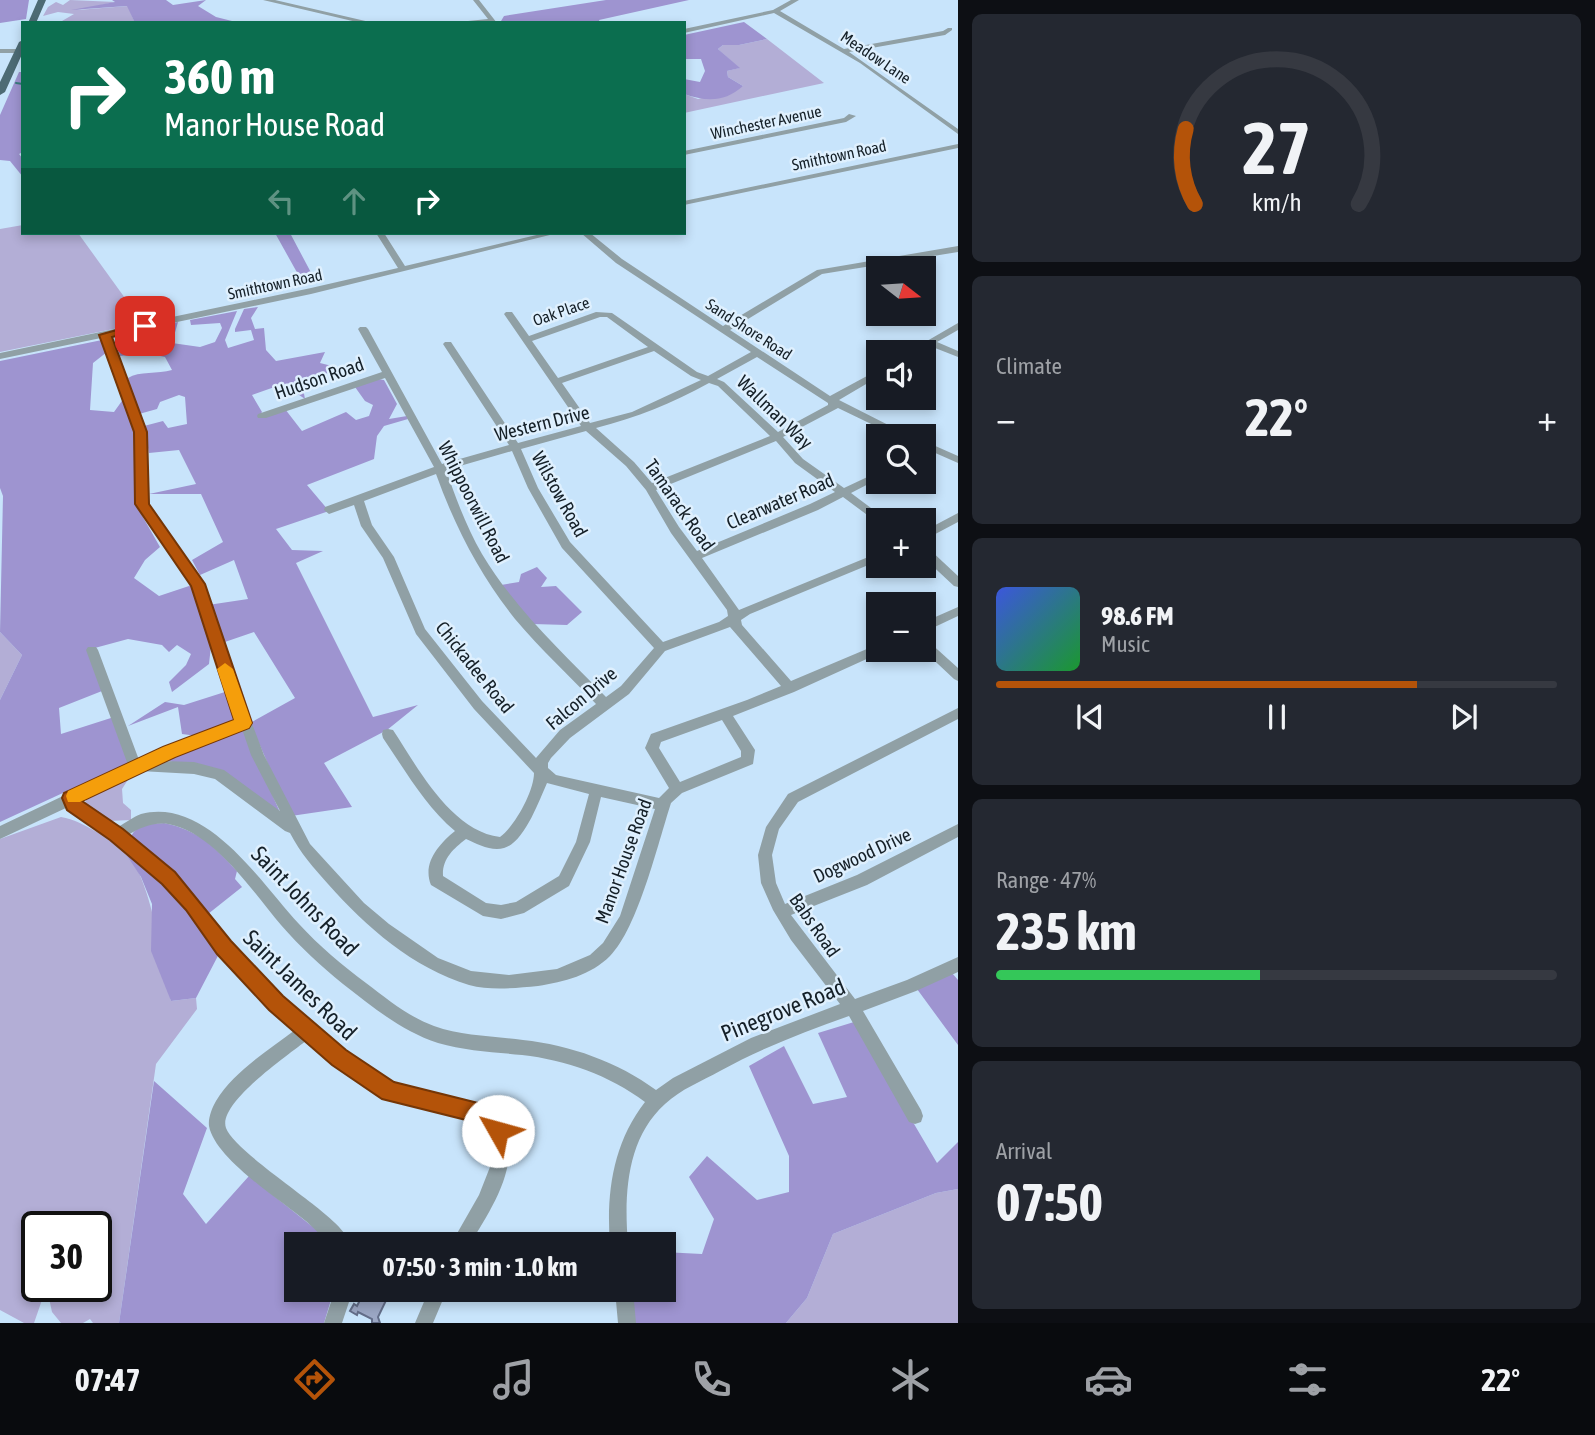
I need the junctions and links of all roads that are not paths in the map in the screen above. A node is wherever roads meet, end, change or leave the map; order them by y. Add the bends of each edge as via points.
1 (42, 0) edge
2 (266, 0) edge
3 (476, 0) edge
4 (796, 0) edge
5 (775, 10) junction
6 (33, 21) edge
7 (351, 21) edge
8 (493, 21) edge
9 (950, 29) dead end
10 (686, 31) edge
11 (21, 47) edge
12 (0, 51) edge
13 (842, 51) junction
14 (0, 92) edge
15 (852, 116) dead end
16 (958, 132) edge
17 (958, 146) edge
18 (686, 153) edge
19 (686, 203) edge
20 (381, 235) edge
21 (546, 235) edge
22 (587, 235) edge
23 (958, 249) edge
24 (403, 269) junction
25 (509, 314) dead end
26 (604, 314) joint
27 (958, 326) edge
28 (363, 329) dead end
29 (723, 330) junction
30 (105, 335) junction
31 (528, 339) junction
32 (936, 340) edge
33 (448, 344) dead end
34 (936, 345) edge
35 (656, 347) junction
36 (757, 353) junction
37 (958, 354) edge
38 (0, 356) edge
39 (387, 374) junction
40 (710, 379) junction
41 (866, 380) edge
42 (557, 382) junction
43 (833, 402) junction
44 (262, 416) dead end
45 (880, 424) edge
46 (590, 429) junction
47 (777, 436) junction
48 (515, 447) junction
49 (936, 451) edge
50 (958, 460) edge
51 (440, 469) junction
52 (866, 482) edge
53 (650, 488) junction
54 (844, 494) junction
55 (358, 499) junction
56 (866, 509) edge
57 (329, 510) dead end
58 (958, 517) edge
59 (936, 529) edge
60 (694, 557) junction
61 (866, 562) edge
62 (936, 562) edge
63 (958, 583) edge
64 (958, 611) edge
65 (734, 618) junction
66 (936, 621) edge
67 (661, 648) junction
68 (92, 650) dead end
69 (866, 654) edge
70 (936, 655) edge
71 (958, 676) edge
72 (790, 688) junction
73 (605, 705) junction
74 (958, 713) edge
75 (725, 714) junction
76 (243, 723) junction
77 (388, 734) dead end
78 (137, 767) junction
79 (541, 771) junction
80 (677, 789) junction
81 (596, 792) junction
82 (71, 798) junction
83 (663, 804) junction
84 (958, 830) edge
85 (295, 831) junction
86 (465, 832) junction
87 (0, 833) edge
88 (117, 834) junction
89 (780, 912) junction
90 (958, 964) edge
91 (852, 1008) junction
92 (306, 1031) junction
93 (656, 1100) junction
94 (915, 1116) dead end
95 (330, 1232) edge
96 (467, 1232) edge
97 (618, 1232) edge
98 (340, 1302) edge
99 (433, 1302) edge
100 (625, 1302) edge
101 (333, 1323) edge
102 (424, 1323) edge
103 (627, 1323) edge

1 - 6 main road
2 - 7 street
3 - 8 street
4 - 5 street
5 - 10 street
5 - 13 street, Meadow Lane
9 - 13 street
11 - 12 street
11 - 14 main road
13 - 16 street, Meadow Lane
15 - 18 street, Winchester Avenue
17 - 19 street, Smithtown Road
20 - 24 street
21 - 24 street, Smithtown Road
22 - 29 street, Sand Shore Road
23 - 29 street via 820,272
24 - 30 street, Smithtown Road
25 - 31 street, Tamarack Road
26 - 31 street, Oak Place
26 - 35 street, Wallman Way
27 - 32 street
28 - 39 street, Whippoorwill Road
29 - 36 street, Sand Shore Road
30 - 38 street, Smithtown Road
30 - 76 street via 141,432 142,504 198,584
31 - 42 street, Tamarack Road
33 - 48 street, Wilstow Road
34 - 37 street
35 - 40 street, Wallman Way via 694,374
35 - 42 street
36 - 40 street, Western Drive
36 - 43 street, Sand Shore Road
39 - 44 street, Hudson Road
39 - 51 street, Whippoorwill Road
40 - 46 street, Western Drive via 636,414
40 - 47 street, Wallman Way
41 - 43 street
42 - 46 street, Tamarack Road
43 - 45 street, Sand Shore Road
43 - 47 street via 833,407
46 - 48 street, Western Drive
46 - 53 street, Tamarack Road
47 - 53 street
47 - 54 street, Wallman Way via 799,461
48 - 51 street, Western Drive
48 - 67 street, Wilstow Road via 566,545
49 - 50 street
51 - 55 street, Western Drive
51 - 73 street, Whippoorwill Road via 470,543 502,593
52 - 54 street, Clearwater Road
53 - 60 street, Tamarack Road
54 - 56 street, Wallman Way
54 - 60 street, Clearwater Road
55 - 57 street, Western Drive
55 - 79 street, Chickadee Road via 363,518 388,557 420,631 478,705
58 - 59 street
60 - 65 street, Tamarack Road via 733,608
61 - 65 street, Falcon Drive
62 - 63 street
64 - 66 street
65 - 67 street, Falcon Drive
65 - 72 street, Tamarack Road
67 - 73 street, Falcon Drive via 625,690
68 - 78 street
69 - 72 street, Manor House Road
70 - 71 street
72 - 75 street, Manor House Road
73 - 79 street, Falcon Drive via 555,745 542,759
74 - 89 street, Babs Road via 810,786 782,809 765,855 770,889
75 - 80 street, Manor House Road via 748,750 748,760
75 - 80 street, Manor House Road via 653,742 653,750
76 - 78 street, Manor House Road
76 - 85 street, Manor House Road
77 - 86 street via 428,792
78 - 82 street, Manor House Road
78 - 85 street, Manor House Road via 194,768 219,774
79 - 81 street, Chickadee Road via 552,780
79 - 86 street, Falcon Drive via 540,784 509,839 495,843
80 - 83 street, Manor House Road
81 - 83 street, Chickadee Road
81 - 86 street via 583,842 564,881 515,910 483,909 436,880 442,853
82 - 87 street, Manor House Road
82 - 88 street, Saint James Road
83 - 85 street, Manor House Road via 632,902 608,948 578,969 509,982 453,972 413,950 359,908
84 - 89 street, Dogwood Drive via 855,883
88 - 92 street, Saint James Road via 181,891 224,947
88 - 93 street, Saint Johns Road via 151,820 192,825 253,878 323,958 404,1020 437,1035 536,1049 572,1059 630,1081
89 - 91 street, Babs Road
90 - 91 street, Pinegrove Road
91 - 93 street, Pinegrove Road via 761,1041
91 - 94 street, Babs Road
92 - 95 street via 228,1099 217,1125 233,1151
92 - 96 street, Saint James Road via 390,1091 482,1114 494,1123 499,1139 494,1184
93 - 97 street, Pinegrove Road via 623,1164 616,1203
98 - 101 street
99 - 102 street
100 - 103 street

